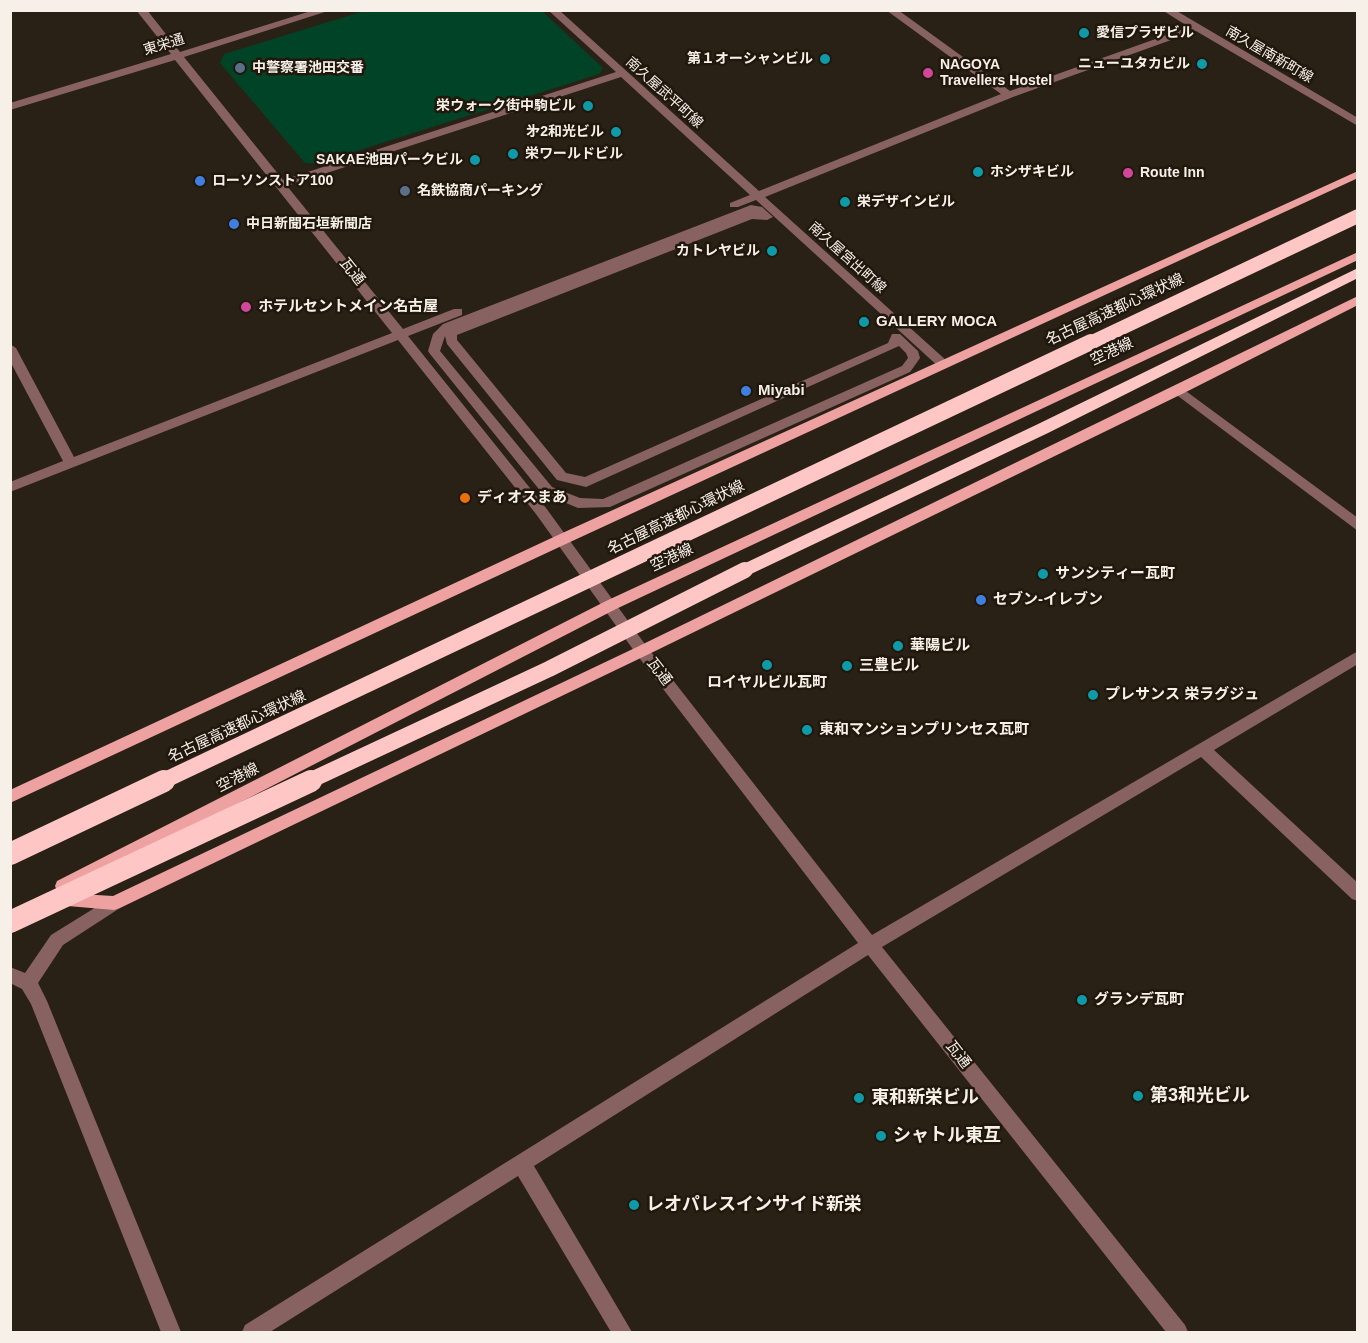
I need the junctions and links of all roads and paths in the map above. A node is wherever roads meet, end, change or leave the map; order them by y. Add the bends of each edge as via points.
1 (141, 10) edge
2 (326, 10) edge
3 (553, 10) edge
4 (891, 10) edge
5 (1167, 10) edge
6 (1196, 28) junction
7 (176, 56) junction
8 (621, 74) junction
9 (1009, 95) junction
10 (10, 107) edge
11 (1358, 123) edge
12 (1358, 174) edge
13 (281, 184) junction
14 (756, 196) junction
15 (751, 215) joint
16 (1358, 216) edge
17 (1358, 255) edge
18 (1358, 272) edge
19 (1358, 300) edge
20 (402, 334) junction
21 (10, 348) edge
22 (944, 365) junction
23 (1179, 390) junction
24 (71, 464) junction
25 (10, 487) edge
26 (1358, 526) edge
27 (563, 539) junction
28 (610, 605) junction
29 (642, 651) junction
30 (1358, 657) edge
31 (1203, 749) junction
32 (10, 797) edge
33 (10, 854) edge
34 (1358, 894) edge
35 (39, 898) junction
36 (114, 903) junction
37 (10, 912) edge
38 (10, 922) edge
39 (870, 945) junction
40 (19, 979) edge
41 (521, 1163) junction
42 (171, 1332) edge
43 (252, 1332) edge
44 (622, 1332) edge
45 (1178, 1332) edge

1 - 7 street, 瓦通
2 - 7 street, 東栄通
3 - 8 street, 南久屋武平町線
4 - 9 street
5 - 6 street, 南久屋南新町線
6 - 9 street
6 - 11 street, 南久屋南新町線
7 - 10 street, 東栄通
7 - 13 street, 瓦通
8 - 13 street
8 - 14 street, 南久屋武平町線
9 - 14 street
12 - 22 main road
13 - 20 street, 瓦通
14 - 20 street
14 - 22 street, 南久屋宮出町線
15 - 15 street via 767,217 752,208 447,327 436,337 434,351 547,490 591,504 605,504 906,369 914,358 912,351 896,337 893,345 586,482 562,477 451,341 451,333
16 - 33 highway, 名古屋高速都心環状線, bridge
17 - 28 main road, 空港線
18 - 38 highway, bridge via 549,669
19 - 23 main road
20 - 24 street
20 - 27 street, 瓦通
21 - 24 street
22 - 27 main road
23 - 26 street
23 - 29 main road
24 - 25 street
27 - 28 street, 瓦通
27 - 32 main road
28 - 29 street, 瓦通
28 - 35 main road, 空港線
29 - 36 main road
29 - 39 street, 瓦通
30 - 31 street
31 - 34 street
31 - 39 street
35 - 36 main road
35 - 37 main road, 空港線
36 - 40 street via 57,939
39 - 41 street
39 - 45 street, 瓦通
40 - 42 street via 38,1001
41 - 43 street
41 - 44 street

